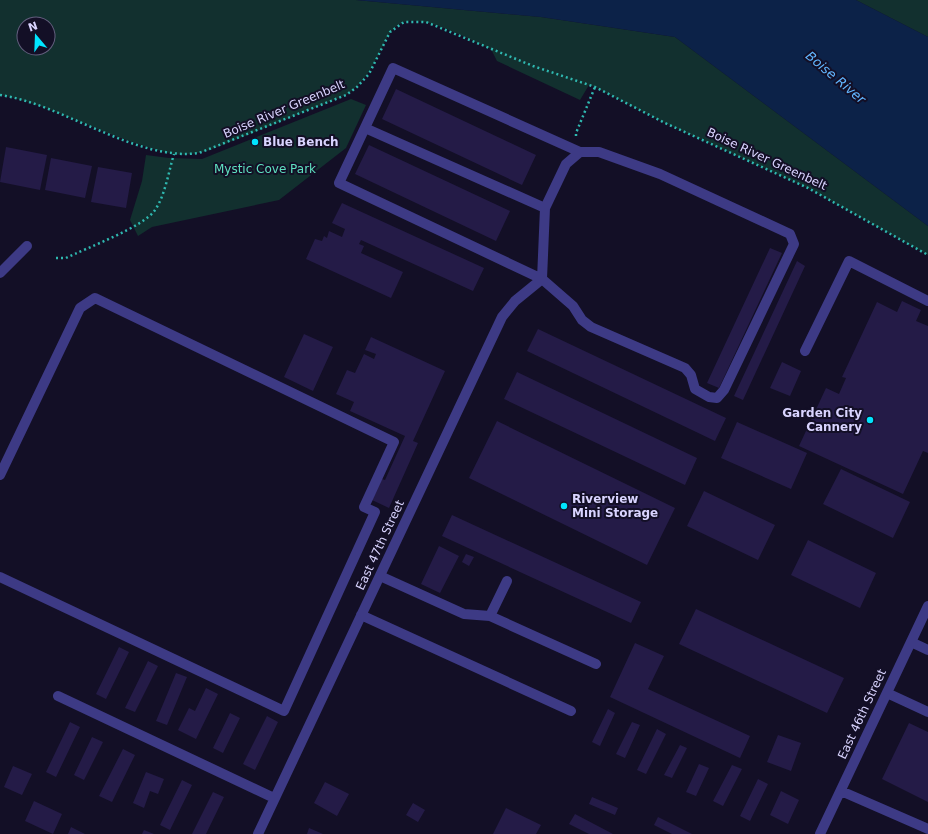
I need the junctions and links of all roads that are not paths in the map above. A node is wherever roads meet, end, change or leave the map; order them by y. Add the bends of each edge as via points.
1 (365, 128) junction
2 (580, 152) junction
3 (545, 208) junction
4 (27, 246) dead end
5 (0, 273) edge
6 (542, 279) junction
7 (928, 301) edge
8 (805, 351) dead end
9 (0, 475) edge
10 (380, 576) junction
11 (0, 577) edge
12 (507, 581) dead end
13 (928, 606) edge
14 (361, 615) junction
15 (490, 616) junction
16 (911, 642) junction
17 (928, 650) edge
18 (596, 664) dead end
19 (887, 693) junction
20 (58, 696) dead end
21 (571, 711) dead end
22 (928, 712) edge
23 (841, 791) junction
24 (274, 798) junction
25 (928, 829) edge
26 (258, 834) edge
27 (821, 834) edge

1 - 2 street via 393,68
1 - 3 street
1 - 6 street via 339,183
2 - 3 street via 566,164
2 - 6 street via 599,152 660,174 790,234 794,244 724,390 717,398 709,397 695,389 691,375 685,368 591,327 582,320 573,306
3 - 6 street
4 - 5 street
6 - 10 street, East 47th Street via 515,301 502,317
7 - 8 street via 849,261
9 - 11 street via 80,308 95,298 394,442 364,507 375,512 284,711
10 - 14 street, East 47th Street
10 - 15 street via 464,614
12 - 15 street
13 - 16 street, East 46th Street
14 - 21 street
14 - 24 street, East 47th Street
15 - 18 street
16 - 17 street
16 - 19 street, East 46th Street
19 - 22 street
19 - 23 street, East 46th Street
20 - 24 street
23 - 25 street
23 - 27 street, East 46th Street
24 - 26 street, East 47th Street

